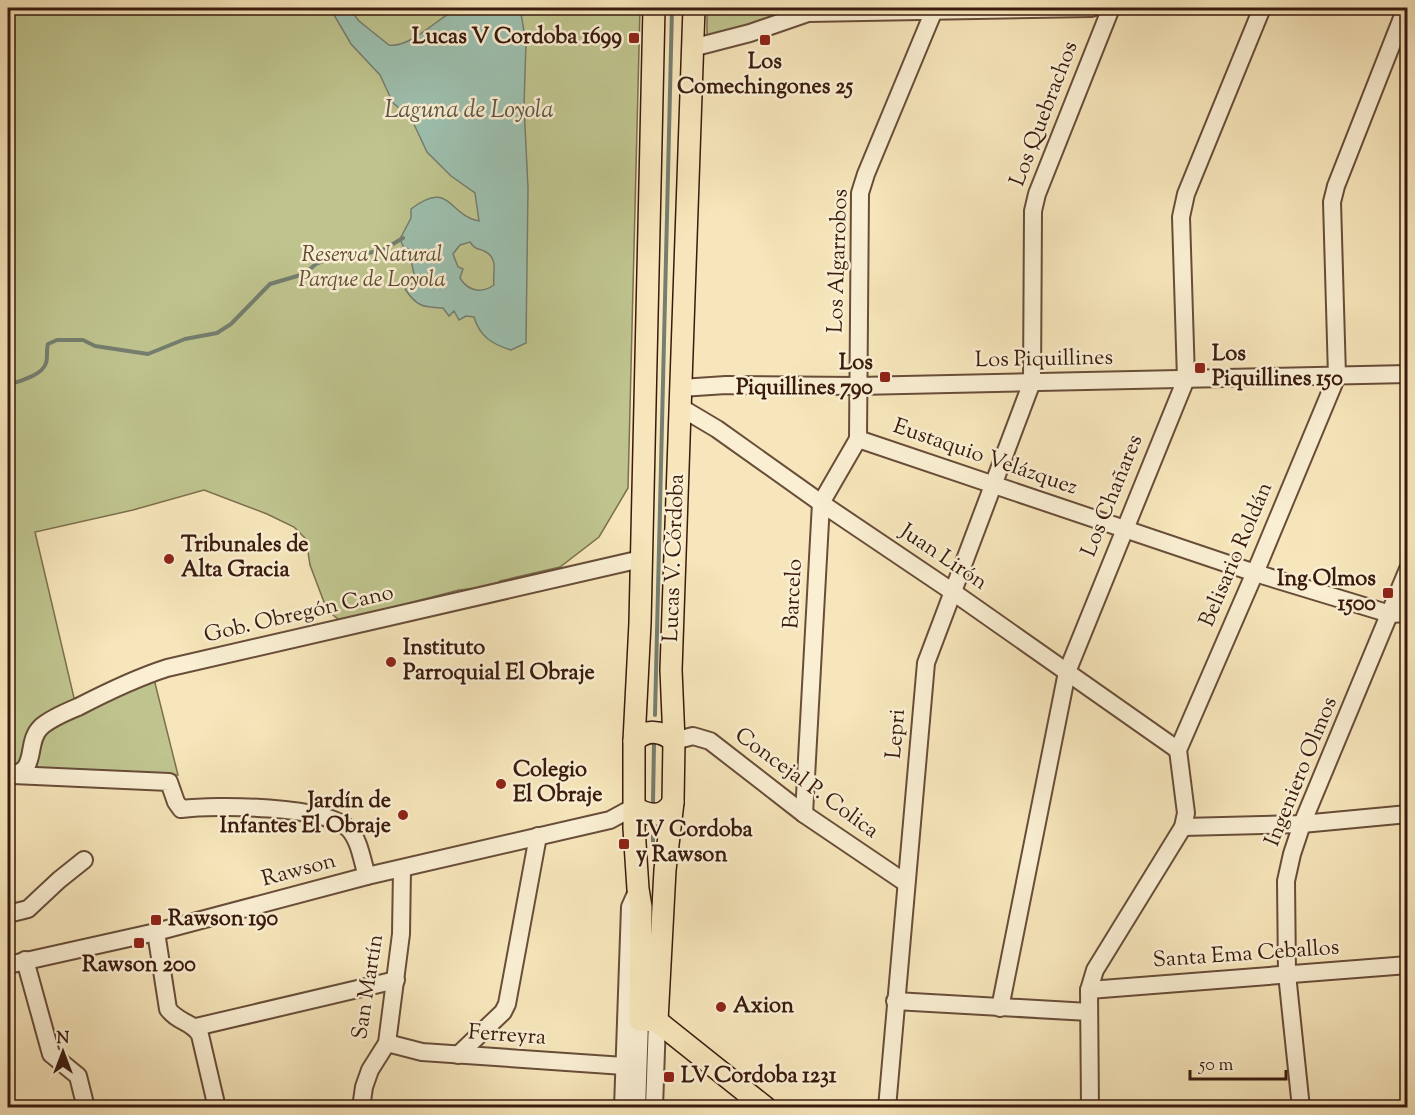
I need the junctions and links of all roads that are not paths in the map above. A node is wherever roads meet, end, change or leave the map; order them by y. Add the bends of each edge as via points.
1 (654, 8) edge
2 (694, 8) edge
3 (1092, 8) edge
4 (1111, 8) edge
5 (1262, 8) edge
6 (1406, 8) edge
7 (934, 9) edge
8 (886, 10) edge
9 (692, 48) junction
10 (1407, 374) edge
11 (1337, 376) junction
12 (1186, 379) junction
13 (1032, 382) junction
14 (858, 386) junction
15 (680, 398) junction
16 (858, 440) junction
17 (993, 485) junction
18 (821, 504) junction
19 (1124, 528) junction
20 (641, 559) junction
21 (1407, 569) edge
22 (1255, 573) junction
23 (953, 592) junction
24 (1390, 614) junction
25 (1407, 614) edge
26 (1066, 672) junction
27 (634, 741) junction
28 (674, 741) junction
29 (1178, 750) junction
30 (20, 771) edge
31 (673, 802) junction
32 (634, 807) junction
33 (804, 814) junction
34 (1407, 814) edge
35 (1302, 824) junction
36 (1183, 827) junction
37 (538, 836) junction
38 (84, 860) dead end
39 (402, 869) junction
40 (367, 876) junction
41 (906, 883) junction
42 (638, 890) junction
43 (8, 914) edge
44 (156, 932) junction
45 (25, 960) junction
46 (8, 965) edge
47 (1407, 965) edge
48 (1287, 974) junction
49 (396, 980) junction
50 (1089, 990) junction
51 (895, 1001) junction
52 (1000, 1008) junction
53 (1089, 1012) junction
54 (648, 1020) junction
55 (196, 1028) junction
56 (387, 1043) junction
57 (458, 1055) junction
58 (624, 1066) junction
59 (86, 1107) edge
60 (217, 1107) edge
61 (361, 1107) edge
62 (623, 1107) edge
63 (637, 1107) edge
64 (654, 1107) edge
65 (766, 1107) edge
66 (887, 1107) edge
67 (1090, 1107) edge
68 (1301, 1107) edge

1 - 20 main road, Lucas V. Córdoba
2 - 9 main road, Lucas V. Córdoba
3 - 7 street
4 - 13 street, Los Quebrachos via 1033,211
5 - 12 street, Los Chañares via 1186,194 1181,217
6 - 11 street, Belisario Roldán via 1332,201
7 - 8 street
7 - 14 street, Los Algarrobos via 860,193
8 - 9 street via 808,13
9 - 15 main road, Lucas V. Córdoba
10 - 11 street, Los Piquillines
11 - 12 street, Los Piquillines
11 - 22 street, Belisario Roldán
12 - 13 street, Los Piquillines
12 - 19 street, Los Chañares
13 - 14 street, Los Piquillines
13 - 17 street, Lepri
14 - 15 street, Los Piquillines via 726,385
14 - 16 street
15 - 18 street, Juan Lirón
15 - 28 main road, Lucas V. Córdoba via 671,670
16 - 17 street, Eustaquio Velázquez
16 - 18 street, Barcelo
17 - 19 street, Eustaquio Velázquez
17 - 23 street, Lepri
18 - 23 street, Juan Lirón
18 - 33 street, Barcelo
19 - 22 street, Eustaquio Velázquez
19 - 26 street, Los Chañares
20 - 27 main road, Lucas V. Córdoba
20 - 30 street, Gob. Obregón Cano via 152,673 47,723 34,736
21 - 24 street, Ingeniero Olmos
22 - 24 street, Eustaquio Velázquez
22 - 29 street, Belisario Roldán
23 - 26 street, Juan Lirón
23 - 41 street, Lepri via 926,663
24 - 25 street, Eustaquio Velázquez
24 - 35 street, Ingeniero Olmos
26 - 29 street, Juan Lirón
26 - 52 street, Los Chañares
27 - 28 main road via 649,732 661,733
27 - 32 main road, Lucas V. Córdoba
28 - 31 main road, Lucas V. Córdoba
28 - 33 street, Concejal P. Colica via 693,736 710,741
29 - 36 street via 1186,813
30 - 40 street via 170,782 181,809 265,808 337,820 354,835
31 - 32 main road via 666,811 655,815
31 - 54 main road, Lucas V. Córdoba
32 - 37 street, Rawson via 610,820
32 - 42 main road, Lucas V. Córdoba
33 - 41 street, Concejal P. Colica
34 - 35 street
35 - 36 street
35 - 48 street, Ingeniero Olmos via 1286,880
36 - 50 street via 1095,970
37 - 39 street, Rawson
37 - 57 street via 507,1004
38 - 43 street via 28,909
39 - 40 street, Rawson
39 - 49 street, San Martín
40 - 44 street, Rawson
41 - 51 street, Lepri
42 - 54 main road, Lucas V. Córdoba
42 - 58 street, Lucas V. Córdoba via 630,907
44 - 45 street, Rawson
44 - 55 street via 168,1009 174,1017
45 - 46 street, Rawson
45 - 59 street via 51,1054 78,1076
47 - 48 street, Santa Ema Ceballos
48 - 50 street, Santa Ema Ceballos
48 - 68 street, Ingeniero Olmos
49 - 55 street
49 - 56 street, San Martín
50 - 53 street
51 - 52 street
51 - 66 street, Lepri
52 - 53 street
53 - 67 street
54 - 63 street, Lucas V. Córdoba
54 - 64 street, Lucas V. Córdoba
54 - 65 main road
55 - 60 street
56 - 57 street, Ferreyra via 422,1052
56 - 61 street, San Martín via 370,1070
57 - 58 street, Ferreyra
58 - 62 street, Lucas V. Córdoba

